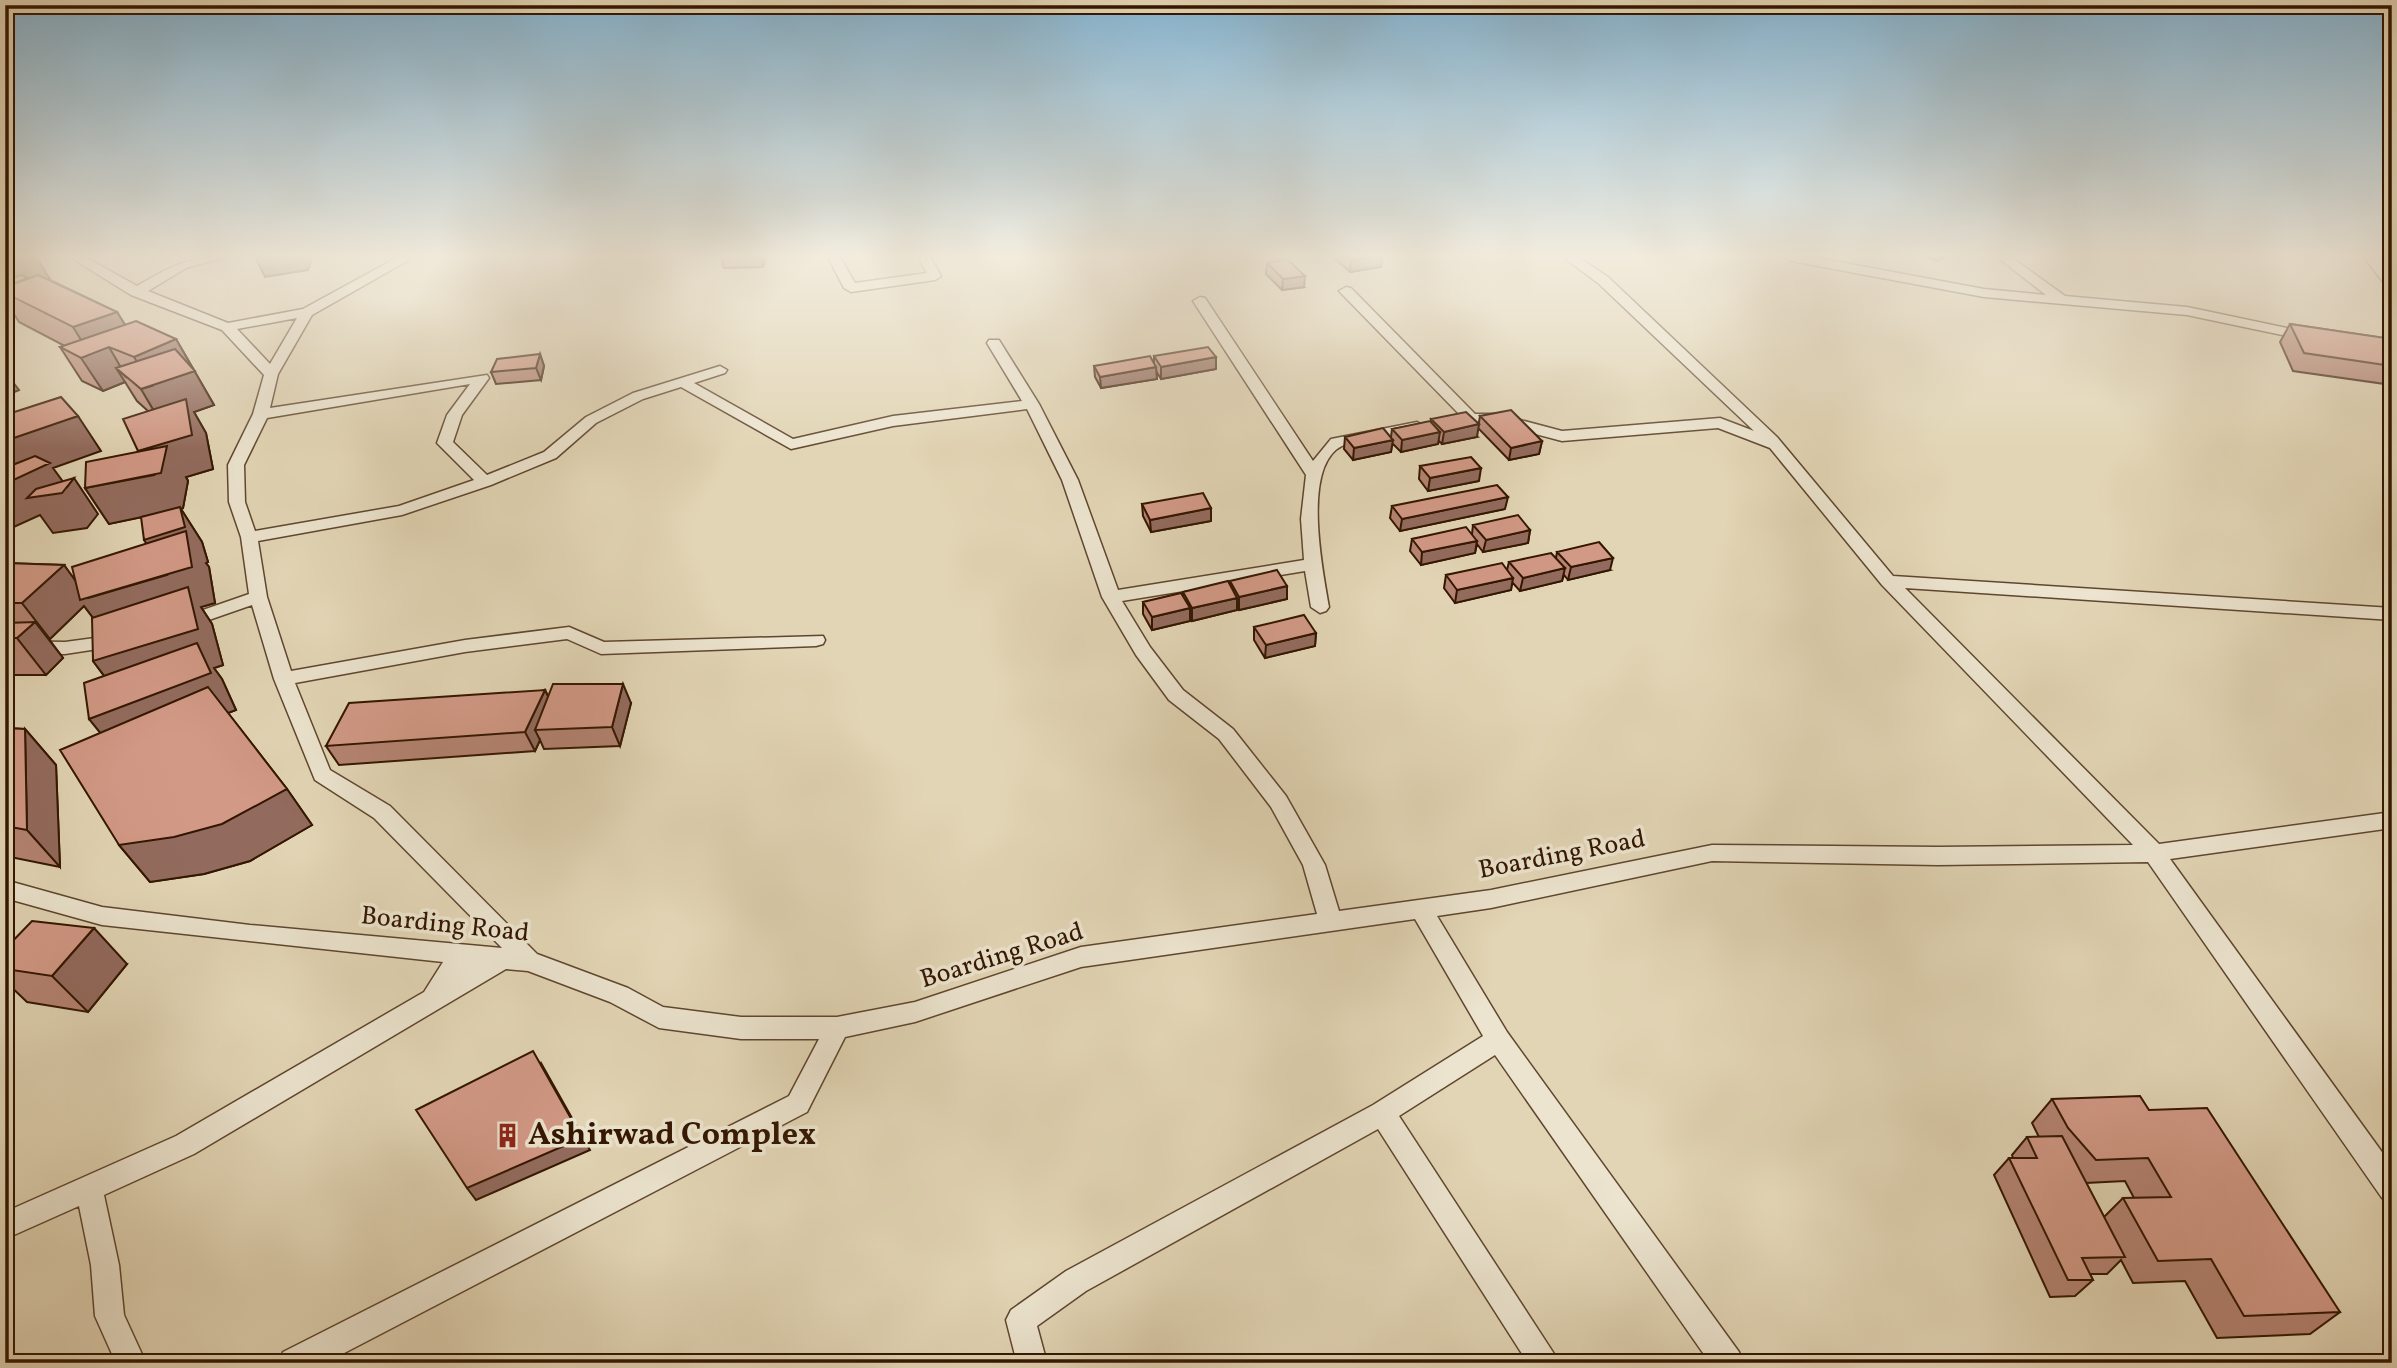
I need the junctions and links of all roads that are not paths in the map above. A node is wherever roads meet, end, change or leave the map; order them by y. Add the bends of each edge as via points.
1 (208, 321) edge
2 (260, 321) edge
3 (302, 321) edge
4 (1213, 321) edge
5 (1375, 321) edge
6 (1647, 321) edge
7 (2236, 321) edge
8 (227, 327) junction
9 (2326, 339) edge
10 (994, 343) dead end
11 (720, 370) dead end
12 (271, 374) junction
13 (682, 382) junction
14 (1032, 404) junction
15 (261, 414) junction
16 (1471, 418) junction
17 (1777, 446) junction
18 (1314, 475) junction
19 (485, 482) junction
20 (249, 537) junction
21 (1314, 564) junction
22 (1888, 581) junction
23 (258, 597) junction
24 (1111, 597) junction
25 (1320, 607) dead end
26 (2392, 614) edge
27 (162, 629) edge
28 (138, 636) edge
29 (816, 640) dead end
30 (5, 648) edge
31 (284, 679) junction
32 (2392, 820) edge
33 (2154, 853) junction
34 (5, 889) edge
35 (1421, 909) junction
36 (1331, 922) junction
37 (462, 953) junction
38 (517, 959) junction
39 (432, 1002) junction
40 (837, 1028) junction
41 (1498, 1040) junction
42 (1382, 1113) junction
43 (2392, 1189) edge
44 (89, 1190) junction
45 (5, 1226) edge
46 (131, 1363) edge
47 (294, 1363) edge
48 (1032, 1363) edge
49 (1545, 1363) edge
50 (1728, 1363) edge

1 - 8 street
2 - 8 street
3 - 12 street
4 - 18 street
5 - 16 street
6 - 17 street
7 - 9 street
8 - 12 street
10 - 14 street
11 - 13 street
12 - 15 street
13 - 14 street via 791,444 893,421
13 - 19 street via 638,396 591,420 550,455
14 - 24 street via 1070,480
15 - 19 street via 482,378 455,415 445,443
15 - 20 street via 236,464 237,502
16 - 17 street via 1517,422 1562,436 1720,423
16 - 18 street via 1336,442 1327,449
17 - 22 street
18 - 21 street via 1308,520
19 - 20 street via 402,510
20 - 23 street
21 - 24 street
21 - 25 street
22 - 26 street
22 - 33 street
23 - 27 street
23 - 31 street
24 - 36 street via 1176,695 1226,734 1279,802 1314,865
28 - 30 street via 65,648
29 - 31 street via 601,648 569,633 465,646
31 - 38 street via 322,775 382,812
32 - 33 street, Boarding Road
33 - 35 street, Boarding Road via 1712,853 1492,899
33 - 43 street
34 - 37 street, Boarding Road via 102,916
35 - 36 street, Boarding Road
35 - 41 street
36 - 40 street, Boarding Road via 1081,957 915,1012
37 - 38 street, Boarding Road
37 - 39 street
38 - 39 street
38 - 40 street, Boarding Road via 619,995 659,1017 741,1028
39 - 44 street via 185,1145
40 - 47 street via 797,1104
41 - 42 street
41 - 50 street
42 - 48 street via 1076,1281 1021,1320
42 - 49 street
44 - 45 street
44 - 46 street via 110,1316

